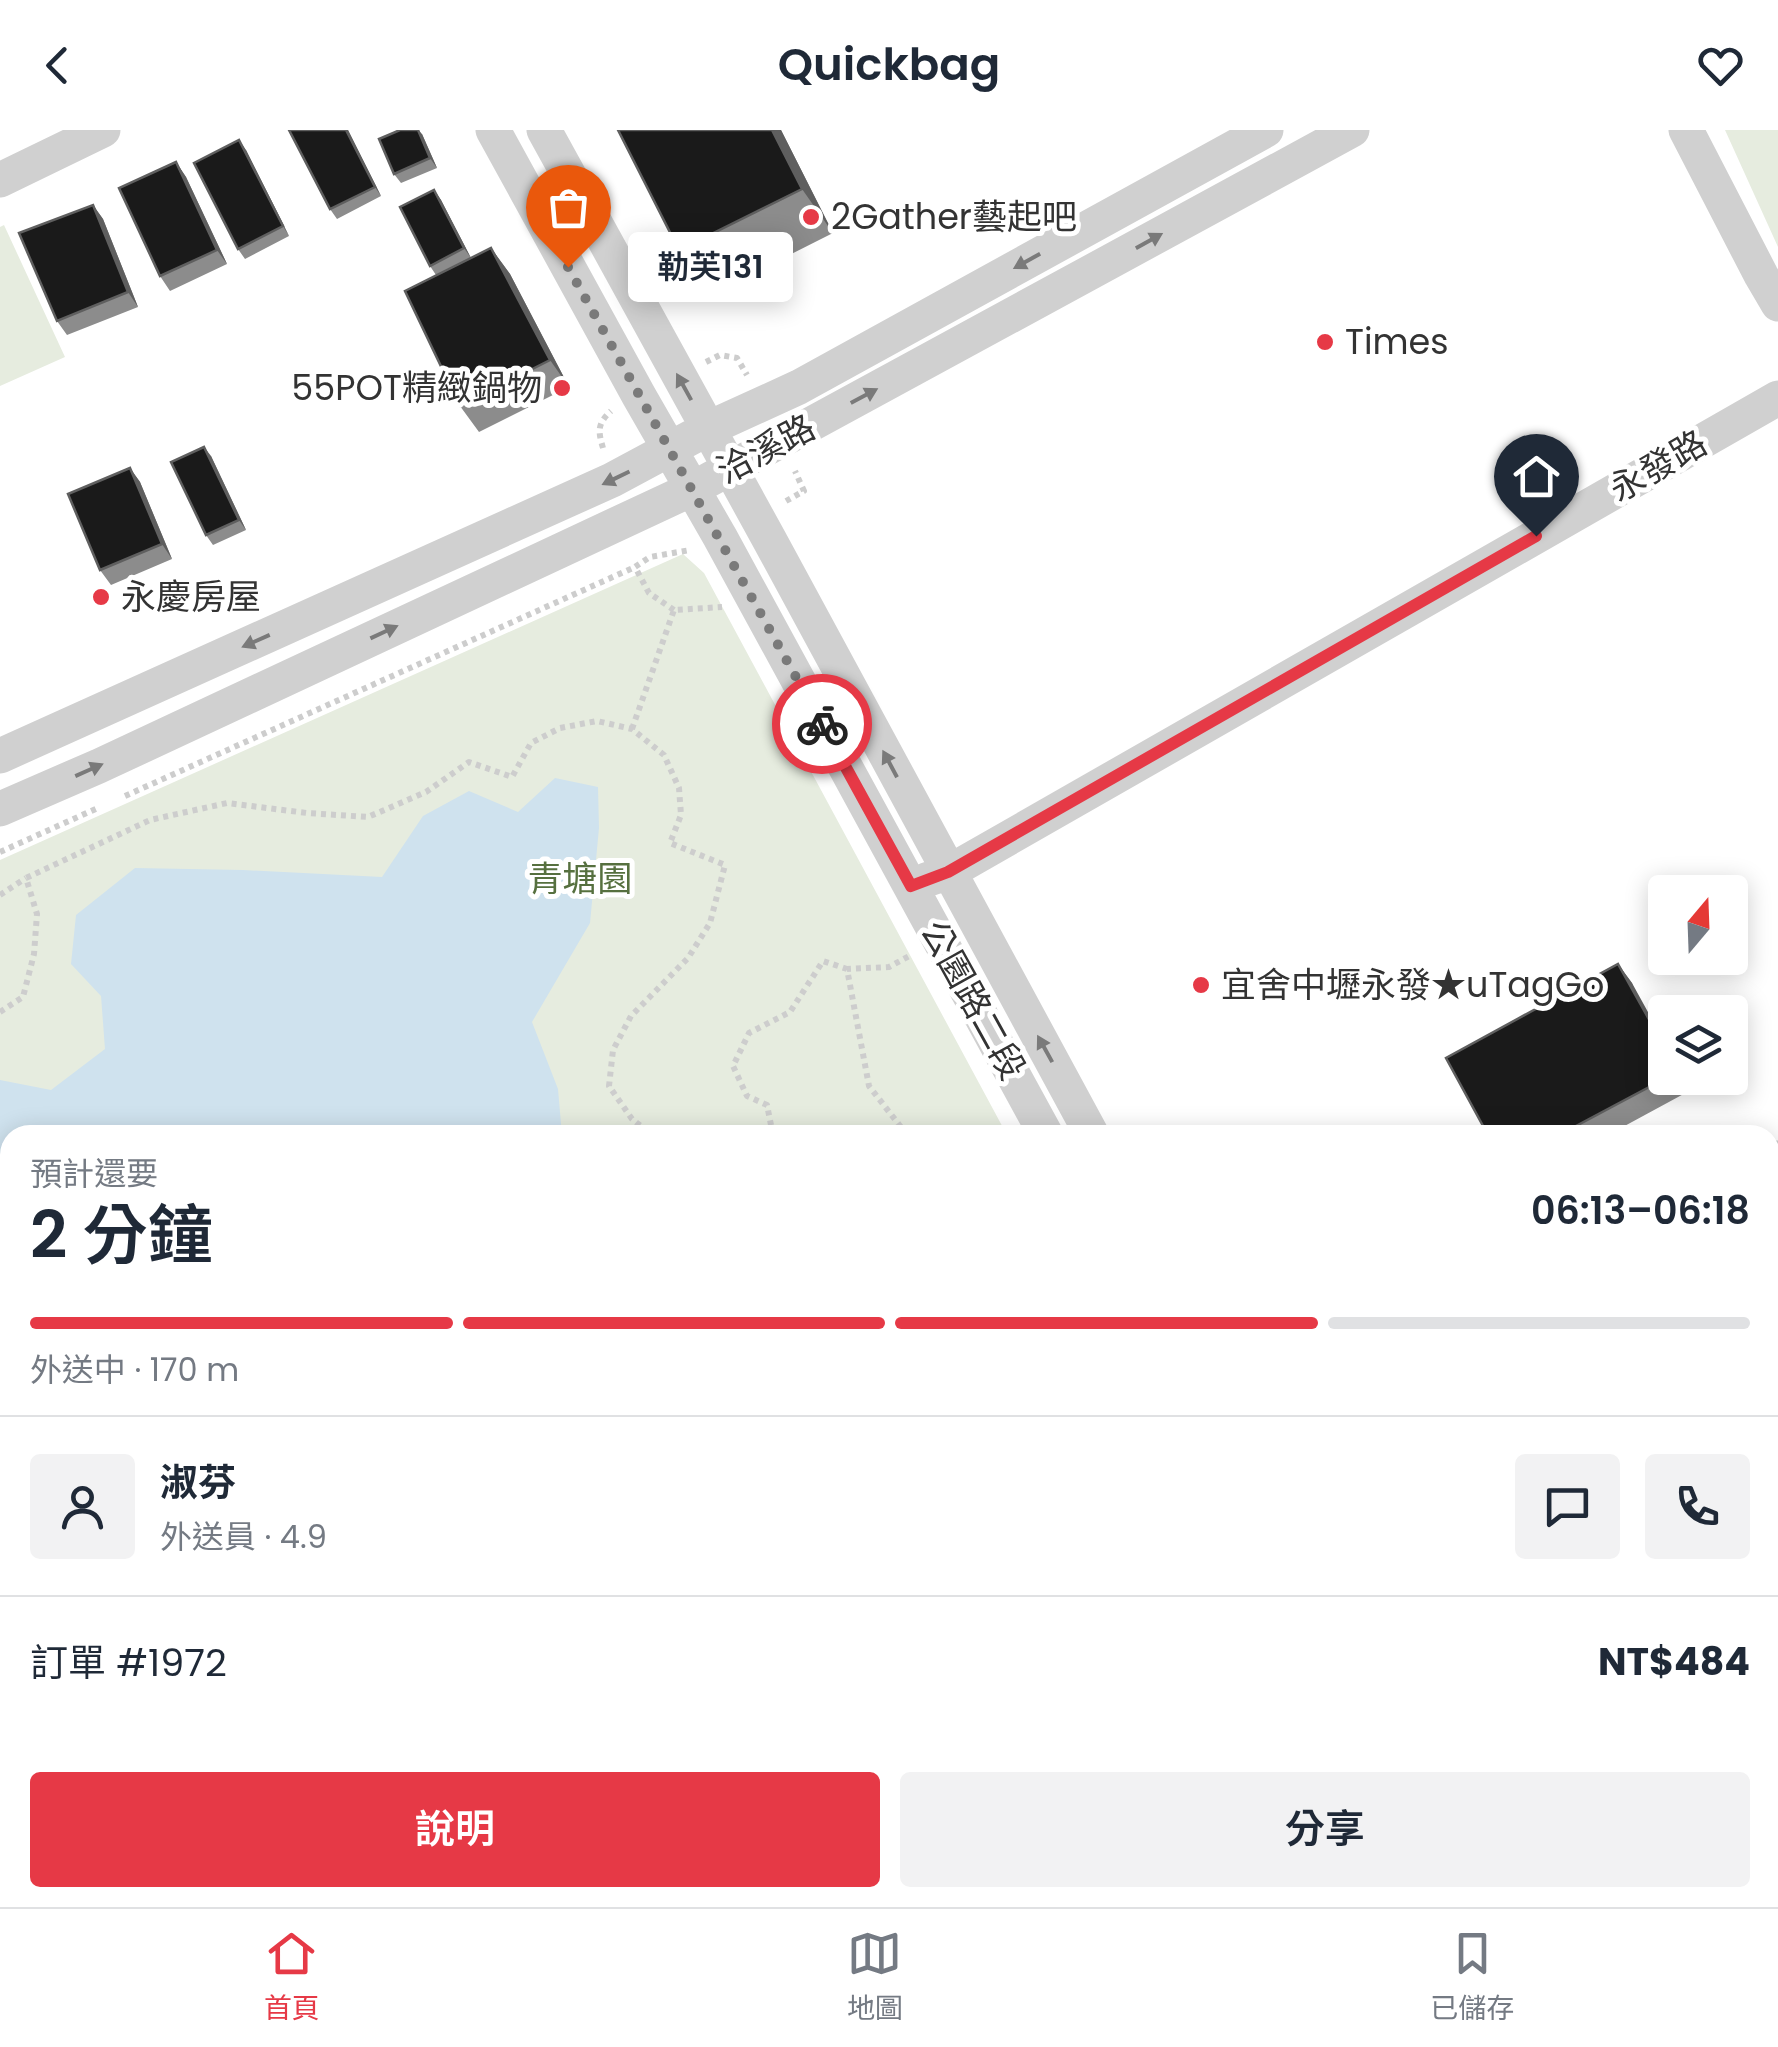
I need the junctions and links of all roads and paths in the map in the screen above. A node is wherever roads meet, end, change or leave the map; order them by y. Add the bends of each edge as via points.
1 (103, 130) edge
2 (493, 130) edge
3 (544, 130) edge
4 (1266, 130) edge
5 (1352, 130) edge
6 (1686, 130) edge
7 (0, 180) edge
8 (1778, 304) edge
9 (1778, 398) edge
10 (706, 429) junction
11 (669, 450) junction
12 (730, 468) junction
13 (692, 488) junction
14 (702, 548) dead end
15 (635, 567) junction
16 (722, 591) dead end
17 (674, 610) junction
18 (632, 729) junction
19 (0, 756) edge
20 (0, 809) edge
21 (0, 852) edge
22 (948, 872) junction
23 (26, 878) junction
24 (911, 886) junction
25 (0, 895) edge
26 (921, 950) dead end
27 (847, 969) junction
28 (0, 1012) edge
29 (640, 1125) edge
30 (771, 1125) edge
31 (899, 1125) edge
32 (1041, 1125) edge
33 (1087, 1125) edge

1 - 7 street
2 - 11 street, 公園路二段
10 -> 3 street, 公園路二段
4 -> 10 street, 洽溪路 via 799,387
12 -> 5 street, 洽溪路
6 - 8 street
9 - 22 street, 永發路
10 - 11 street, 洽溪路
10 - 12 street, 公園路二段
11 - 13 street, 公園路二段
11 -> 19 street, 洽溪路
12 - 13 street, 洽溪路
22 -> 12 street, 公園路二段
20 -> 13 street, 洽溪路
13 - 24 street, 公園路二段
14 - 15 path via 650,557
15 - 17 path via 649,593
15 - 21 path
16 - 17 path via 729,606
17 - 18 path
18 - 23 path via 598,721 560,728 532,744 512,776 470,762 426,792 368,816 227,803 150,820
18 - 29 path via 664,755 679,788 681,815 670,843 725,865 710,923 688,958 631,1016 613,1050 609,1086
22 - 24 street, 永發路
33 -> 22 street, 公園路二段
23 - 25 path
23 - 28 path via 38,914 34,954 22,997
24 - 32 street, 公園路二段
26 - 27 path via 889,968
27 - 30 path via 823,961 790,1012 749,1033 733,1066 747,1096 768,1105
27 - 31 path via 869,1086

